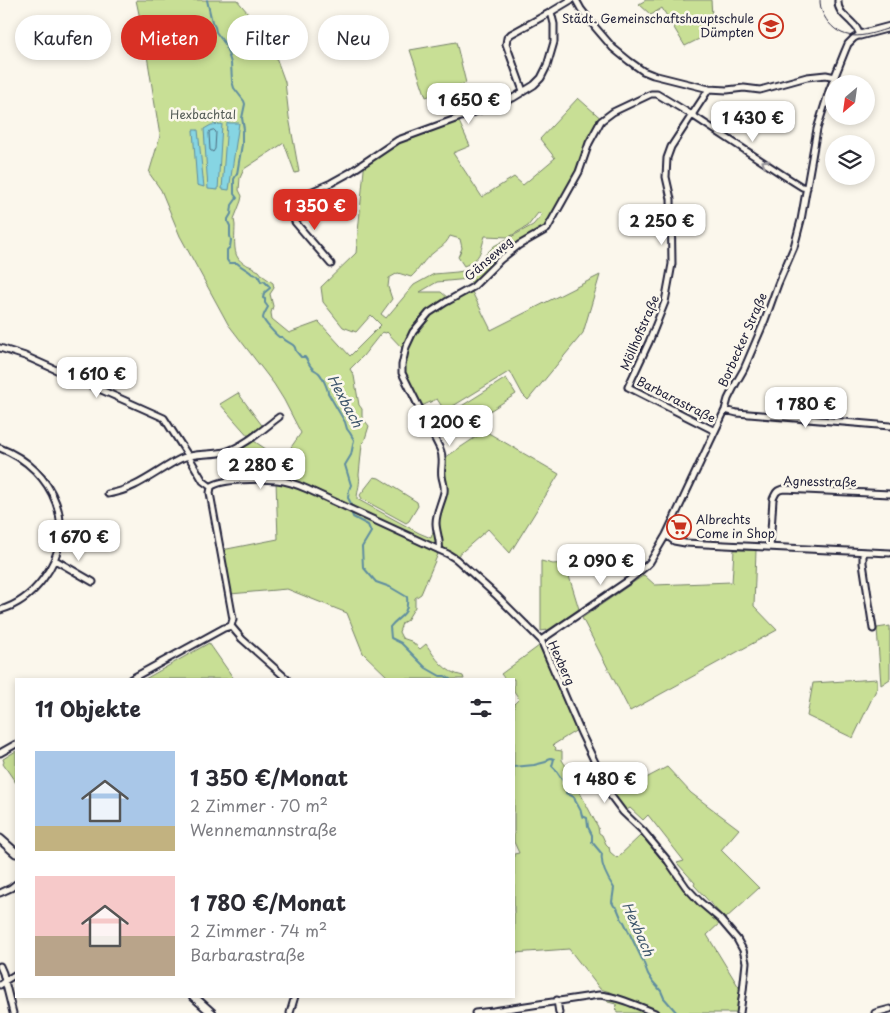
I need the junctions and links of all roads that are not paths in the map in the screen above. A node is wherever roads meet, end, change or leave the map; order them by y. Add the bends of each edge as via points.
1 (571, 0) edge
2 (576, 0) edge
3 (838, 0) edge
4 (551, 12) junction
5 (890, 27) edge
6 (860, 35) junction
7 (825, 75) edge
8 (835, 75) edge
9 (709, 89) junction
10 (524, 92) junction
11 (825, 102) edge
12 (692, 115) junction
13 (807, 188) junction
14 (331, 264) dead end
15 (0, 348) edge
16 (628, 387) joint
17 (725, 410) junction
18 (279, 417) dead end
19 (890, 426) edge
20 (715, 431) junction
21 (0, 448) edge
22 (189, 456) junction
23 (211, 487) junction
24 (108, 494) dead end
25 (890, 494) edge
26 (666, 535) junction
27 (770, 547) junction
28 (439, 550) junction
29 (863, 552) junction
30 (890, 554) edge
31 (55, 560) junction
32 (93, 582) dead end
33 (0, 610) edge
34 (231, 626) junction
35 (873, 629) dead end
36 (541, 640) junction
37 (133, 678) edge
38 (286, 678) edge
39 (15, 745) edge
40 (0, 753) edge
41 (0, 839) edge
42 (15, 852) edge
43 (15, 885) edge
44 (0, 893) edge
45 (0, 966) edge
46 (15, 975) edge
47 (5, 981) junction
48 (0, 985) edge
49 (195, 998) edge
50 (294, 998) edge
51 (557, 1000) junction
52 (890, 1009) edge
53 (13, 1013) edge
54 (212, 1013) edge
55 (290, 1013) edge
56 (475, 1013) edge
57 (559, 1013) edge
58 (655, 1013) edge
59 (740, 1013) edge
60 (875, 1013) edge

1 - 4 street
2 - 9 street via 603,38 629,61 653,75
3 - 6 street via 840,12 856,26
4 - 10 street via 554,42 547,66 541,78
4 - 10 street via 506,40
5 - 6 street
6 - 8 street, Borbecker Straße via 848,44
7 - 9 street via 760,90
9 - 12 street, Möllhofstraße
10 - 14 street via 398,140 343,176 299,198 294,222
11 - 13 street, Borbecker Straße
13 -> 12 street
12 - 16 street, Möllhofstraße via 667,158 672,264 665,302
12 - 28 street, Gänseweg via 658,94 651,94 601,121 579,172 547,229 500,260 473,288 430,313 410,336 402,374 443,458 444,489 436,522
13 - 17 street, Borbecker Straße via 794,247
15 - 22 street via 161,417
16 - 20 street, Barbarastraße
17 - 19 street, Barbarastraße
17 - 20 street, Borbecker Straße
18 - 22 street via 230,450
20 - 26 street, Borbecker Straße
21 - 31 street via 30,465 49,486 57,503 60,521
22 - 23 street via 203,481
22 - 24 street via 125,490
23 - 28 street, Hexberg via 256,479 294,484
23 - 34 street via 233,619
25 - 27 street, Agnesstraße via 778,490 773,499
26 - 27 street via 685,543
26 - 36 street, Borbecker Straße via 650,562 637,573
27 - 29 street
28 - 36 street, Hexberg via 470,572
29 - 30 street
29 - 35 street
31 - 32 street
31 - 33 street via 33,592
34 - 37 street
34 - 38 street via 242,640
36 - 59 street, Hexberg via 611,796 668,861 686,887 737,938 746,962
39 - 40 street
41 - 42 street
43 - 44 street
45 - 47 street
46 - 47 street
47 - 48 street
47 - 53 street
49 - 54 street
50 - 55 street
51 - 56 street
51 - 57 street
51 - 58 street via 612,996
52 - 60 street

